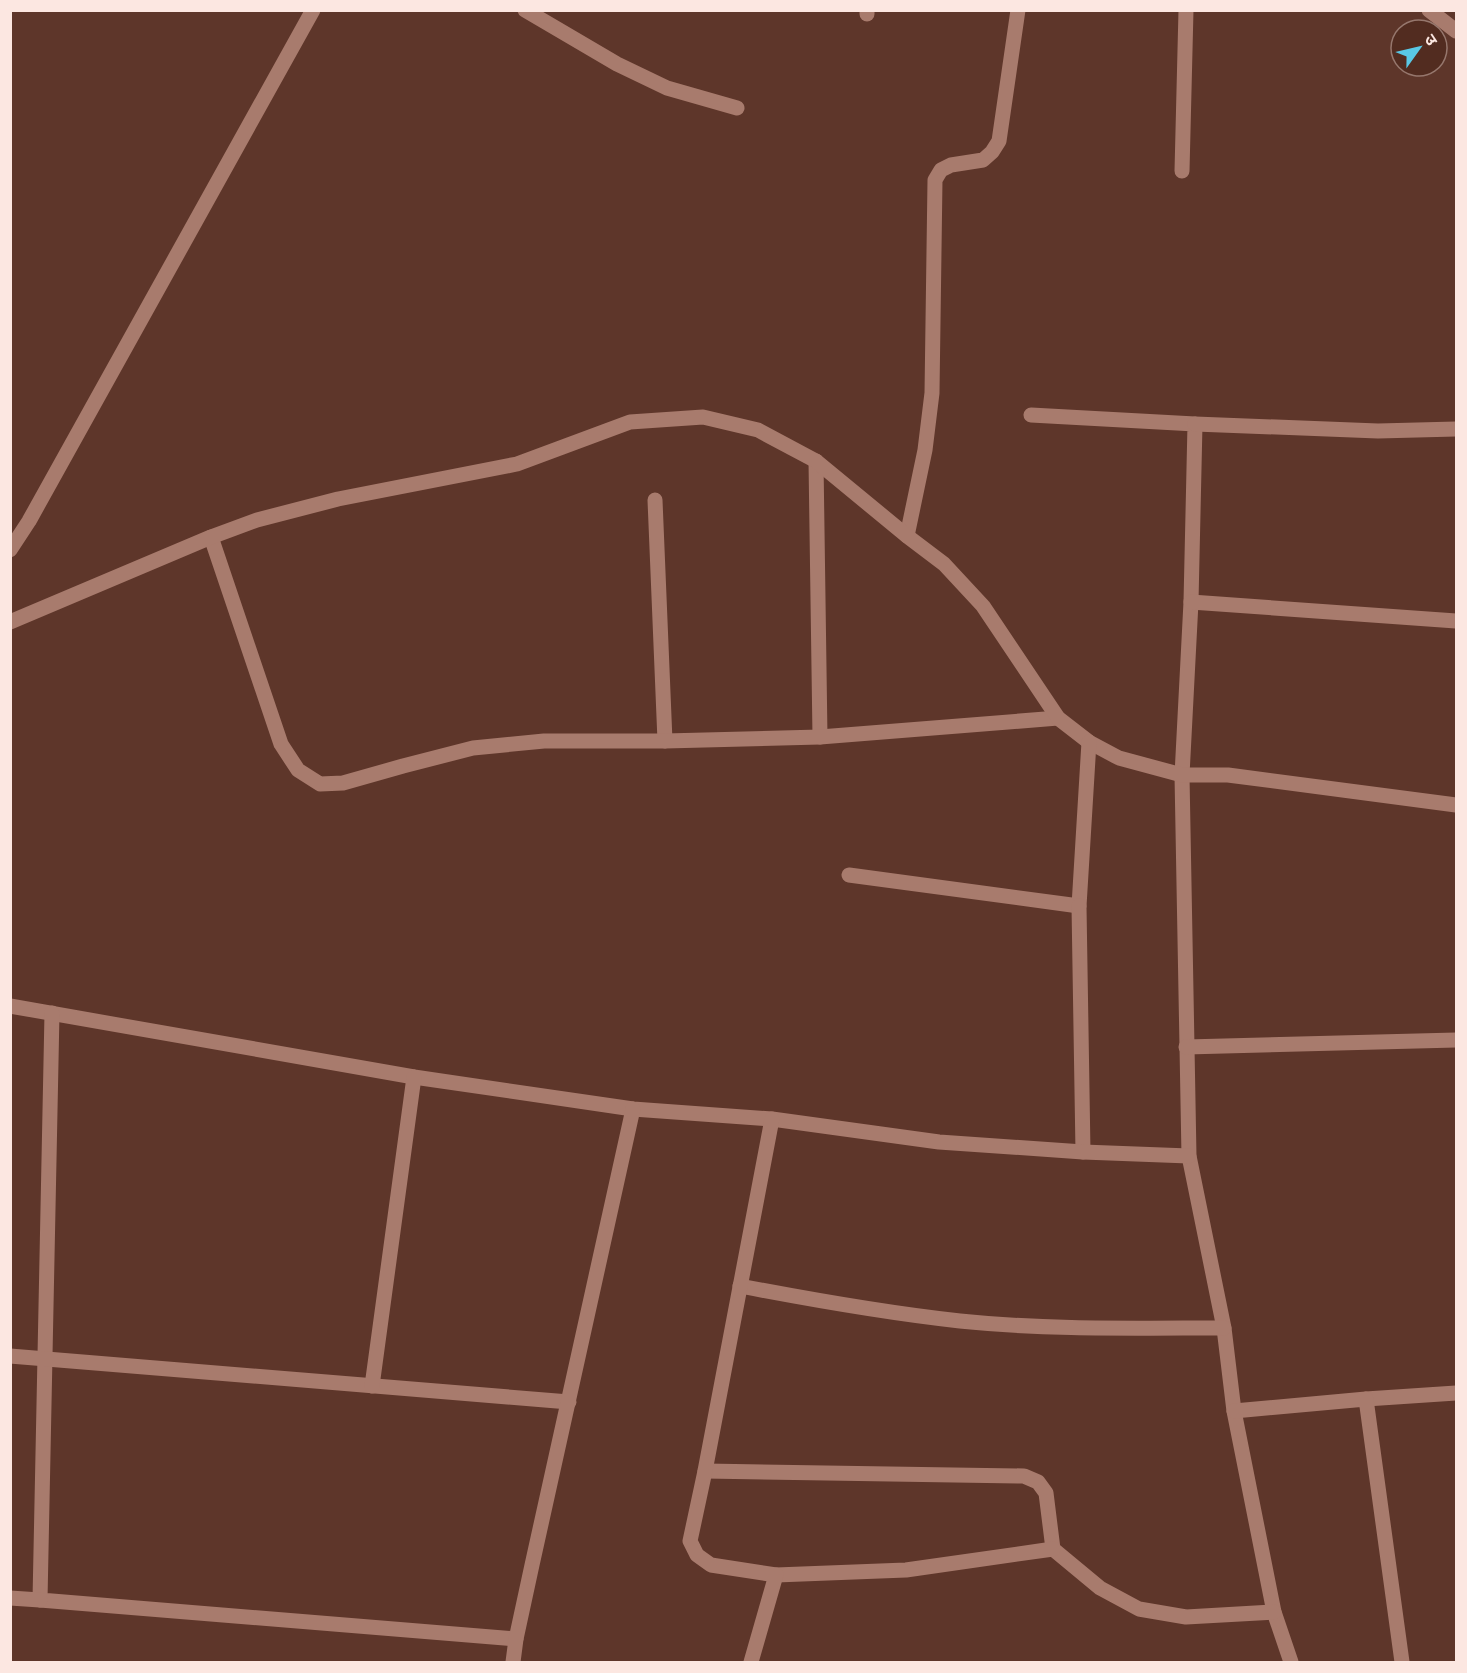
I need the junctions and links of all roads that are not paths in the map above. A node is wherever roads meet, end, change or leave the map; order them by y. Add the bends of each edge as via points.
1 (313, 10) edge
2 (525, 10) edge
3 (1018, 10) edge
4 (1186, 10) edge
5 (1429, 10) edge
6 (1456, 31) edge
7 (736, 108) dead end
8 (1182, 171) dead end
9 (1031, 415) dead end
10 (1195, 424) junction
11 (1456, 429) edge
12 (816, 460) junction
13 (655, 500) dead end
14 (907, 536) junction
15 (211, 537) junction
16 (10, 550) edge
17 (1191, 602) junction
18 (1456, 621) edge
19 (10, 622) edge
20 (1058, 718) junction
21 (820, 737) junction
22 (665, 741) junction
23 (1089, 742) junction
24 (1182, 775) junction
25 (1456, 805) edge
26 (849, 875) dead end
27 (1078, 906) junction
28 (10, 1006) edge
29 (52, 1012) junction
30 (1456, 1040) edge
31 (1186, 1047) junction
32 (414, 1077) junction
33 (633, 1110) junction
34 (772, 1119) junction
35 (1083, 1152) junction
36 (1189, 1156) junction
37 (740, 1286) junction
38 (1224, 1328) junction
39 (10, 1356) edge
40 (44, 1358) junction
41 (372, 1386) junction
42 (1456, 1393) edge
43 (1366, 1399) junction
44 (569, 1402) junction
45 (1234, 1412) junction
46 (705, 1471) junction
47 (1053, 1549) junction
48 (776, 1575) junction
49 (10, 1598) edge
50 (40, 1600) junction
51 (1274, 1612) junction
52 (516, 1640) junction
53 (513, 1662) edge
54 (751, 1662) edge
55 (1291, 1662) edge
56 (1402, 1662) edge

1 - 16 street
2 - 7 street via 617,64 667,88
3 - 14 street via 999,141 983,160 951,165 941,170 935,180 932,393
4 - 8 street
5 - 6 street
9 - 10 street
10 - 11 street via 1378,431
10 - 17 street
12 - 14 street
12 - 15 street via 758,430 703,417 630,422 517,464 338,499 257,520
12 - 21 street
13 - 22 street
14 - 20 street via 944,564 983,606
15 - 19 street
15 - 22 street via 281,744 298,770 320,784 343,783 473,748 544,741
17 - 18 street
17 - 24 street
20 - 21 street
20 - 23 street
21 - 22 street
23 - 24 street via 1119,758
23 - 27 street
24 - 25 street via 1228,775
24 - 31 street
26 - 27 street
27 - 35 street
28 - 29 street
29 - 32 street
29 - 40 street
30 - 31 street
31 - 36 street
32 - 33 street
32 - 41 street
33 - 34 street
33 - 44 street
34 - 35 street via 939,1142
34 - 37 street
35 - 36 street
36 - 38 street
37 - 38 street via 833,1304 962,1321 1075,1328
37 - 46 street
38 - 45 street
39 - 40 street
40 - 41 street
40 - 50 street
41 - 44 street
42 - 43 street
43 - 45 street
43 - 56 street
44 - 52 street
45 - 51 street
46 - 47 street via 1024,1476 1038,1482 1046,1493
46 - 48 street via 690,1541 697,1555 711,1565
47 - 48 street via 906,1570
47 - 51 street via 1100,1588 1139,1609 1186,1617
48 - 54 street
49 - 50 street
50 - 52 street
51 - 55 street
52 - 53 street

